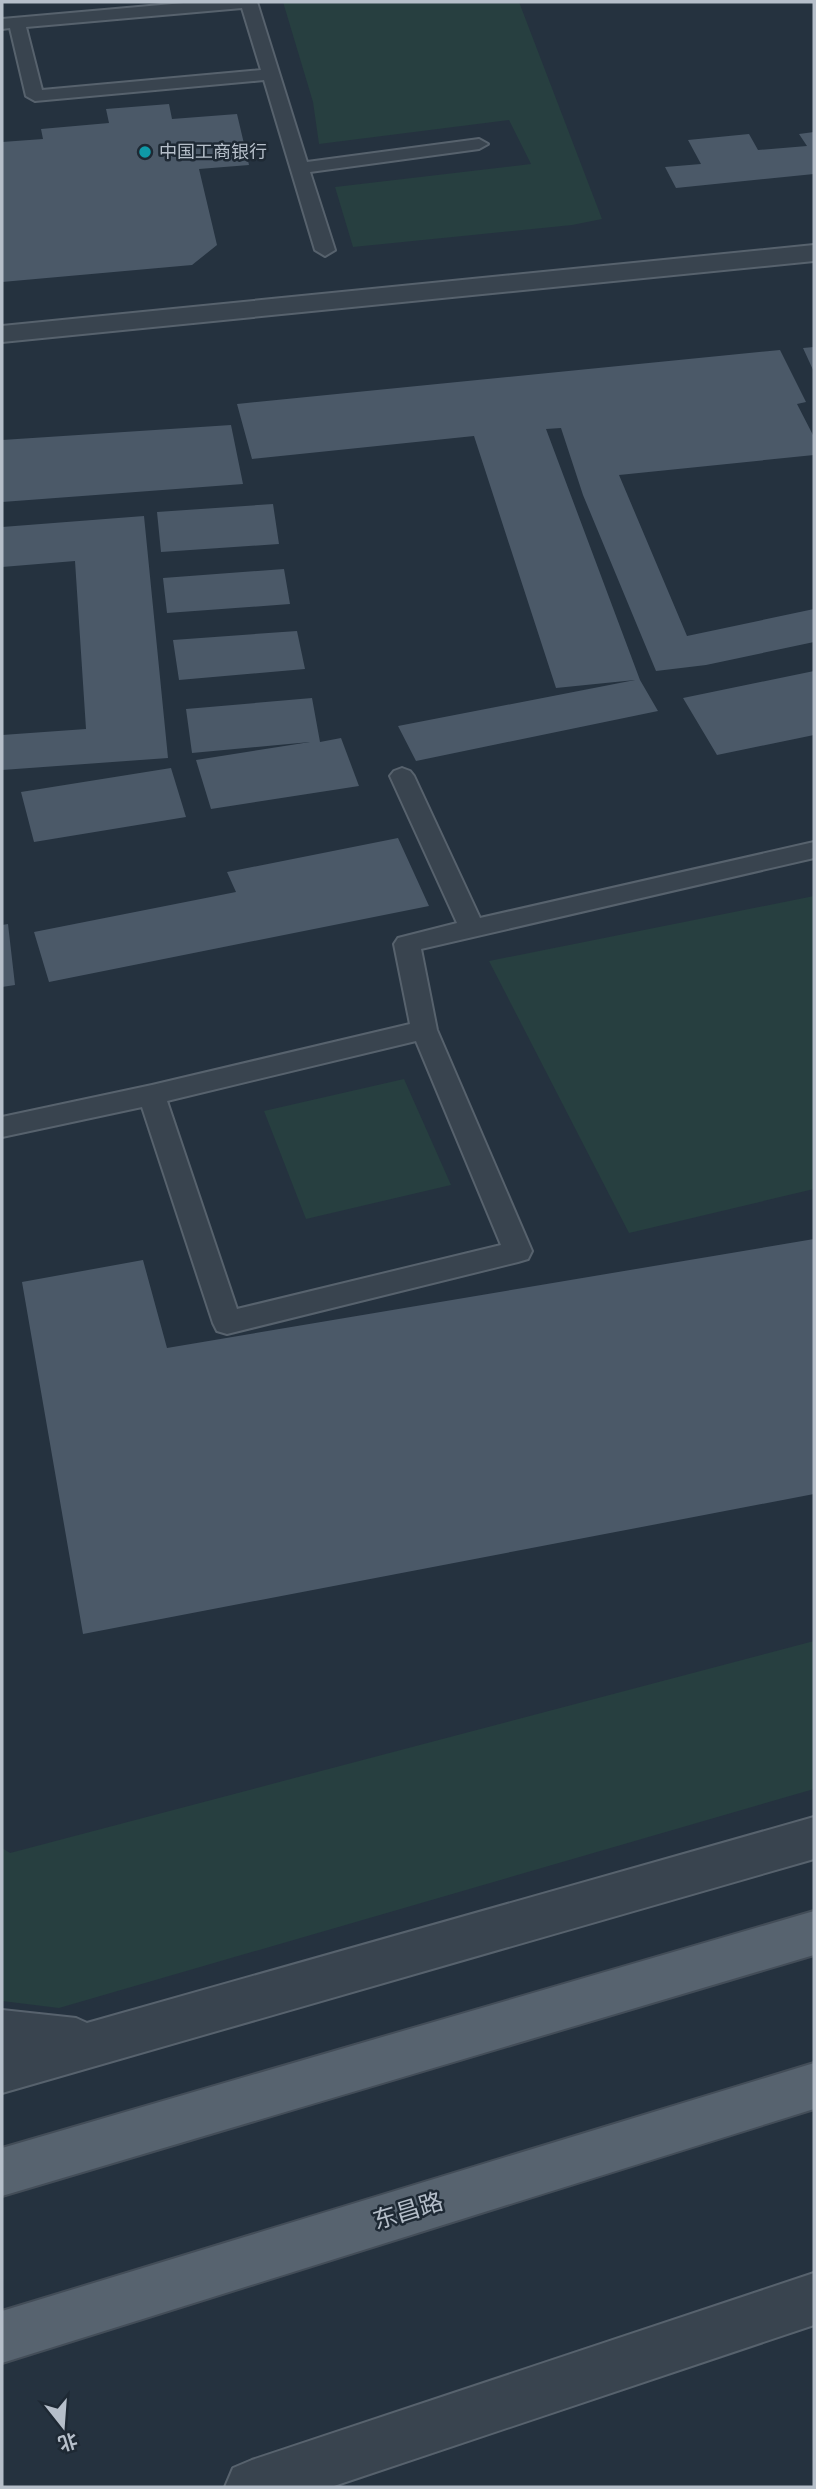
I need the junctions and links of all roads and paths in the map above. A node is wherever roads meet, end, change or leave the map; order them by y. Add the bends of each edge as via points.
1 (10, 23) edge
2 (271, 74) junction
3 (479, 144) dead end
4 (300, 168) junction
5 (326, 250) dead end
6 (814, 253) edge
7 (2, 334) edge
8 (402, 776) dead end
9 (814, 850) edge
10 (472, 928) junction
11 (424, 1030) junction
12 (152, 1095) junction
13 (2, 1127) edge
14 (814, 1838) edge
15 (814, 1933) edge
16 (2, 2033) edge
17 (97, 2043) junction
18 (2, 2070) edge
19 (814, 2086) edge
20 (2, 2172) edge
21 (814, 2299) edge
22 (2, 2337) edge
23 (252, 2487) edge

1 - 2 lane via 35,96
1 - 2 lane via 248,2
2 - 4 lane
3 - 4 lane
4 - 5 lane
6 - 7 street
8 - 10 lane
9 - 10 lane
10 - 11 lane via 407,944
11 - 12 lane
11 - 12 lane via 518,1251 228,1323
12 - 13 lane
14 - 17 street
15 - 20 main road
16 - 17 street
17 - 18 street
19 - 22 main road, 东昌路
21 - 23 street

